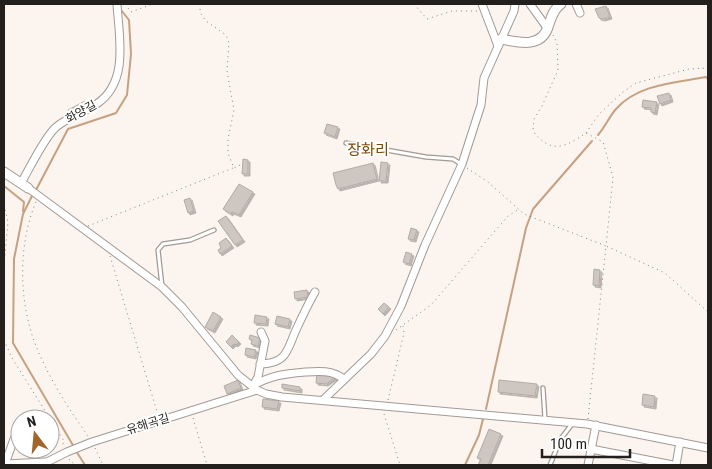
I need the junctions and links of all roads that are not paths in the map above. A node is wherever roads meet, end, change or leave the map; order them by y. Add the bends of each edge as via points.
1 (117, 4) edge
2 (515, 4) edge
3 (530, 4) edge
4 (561, 4) edge
5 (576, 4) edge
6 (483, 6) edge
7 (580, 13) dead end
8 (548, 29) junction
9 (499, 42) junction
10 (346, 143) dead end
11 (462, 164) junction
12 (4, 172) edge
13 (24, 186) junction
14 (214, 230) dead end
15 (162, 286) junction
16 (316, 292) dead end
17 (261, 332) dead end
18 (260, 364) junction
19 (344, 379) junction
20 (255, 388) junction
21 (543, 388) dead end
22 (322, 400) junction
23 (545, 420) junction
24 (573, 423) junction
25 (596, 425) junction
26 (680, 442) junction
27 (708, 448) edge
28 (591, 449) junction
29 (10, 451) edge
30 (44, 464) edge
31 (5, 465) edge
32 (550, 465) edge
33 (588, 465) edge
34 (674, 465) edge

1 - 13 street, 화양길 via 119,62 112,88 98,103 53,130
2 - 9 street
3 - 8 street
4 - 8 street via 555,10
5 - 7 street
6 - 9 street
8 - 9 street via 542,37 530,43
9 - 11 street via 484,78 481,105
10 - 11 lane via 453,159
11 - 19 street via 385,336
12 - 13 street
13 - 15 street
14 - 15 lane via 190,240 163,244 158,250
15 - 20 street via 238,375
16 - 18 street via 288,351 274,363
17 - 18 street via 264,341
18 - 20 street
19 - 20 street, 유해곡길 via 324,371 294,372 262,380
19 - 22 street
20 - 22 street via 282,397
20 - 30 street, 유해곡길 via 91,443
21 - 23 lane
22 - 23 street
23 - 24 street
24 - 25 street
24 - 32 lane via 560,440
25 - 26 street
25 - 28 street
26 - 27 street
26 - 34 street
28 - 33 street
28 - 34 street
29 - 31 street
30 - 31 street

